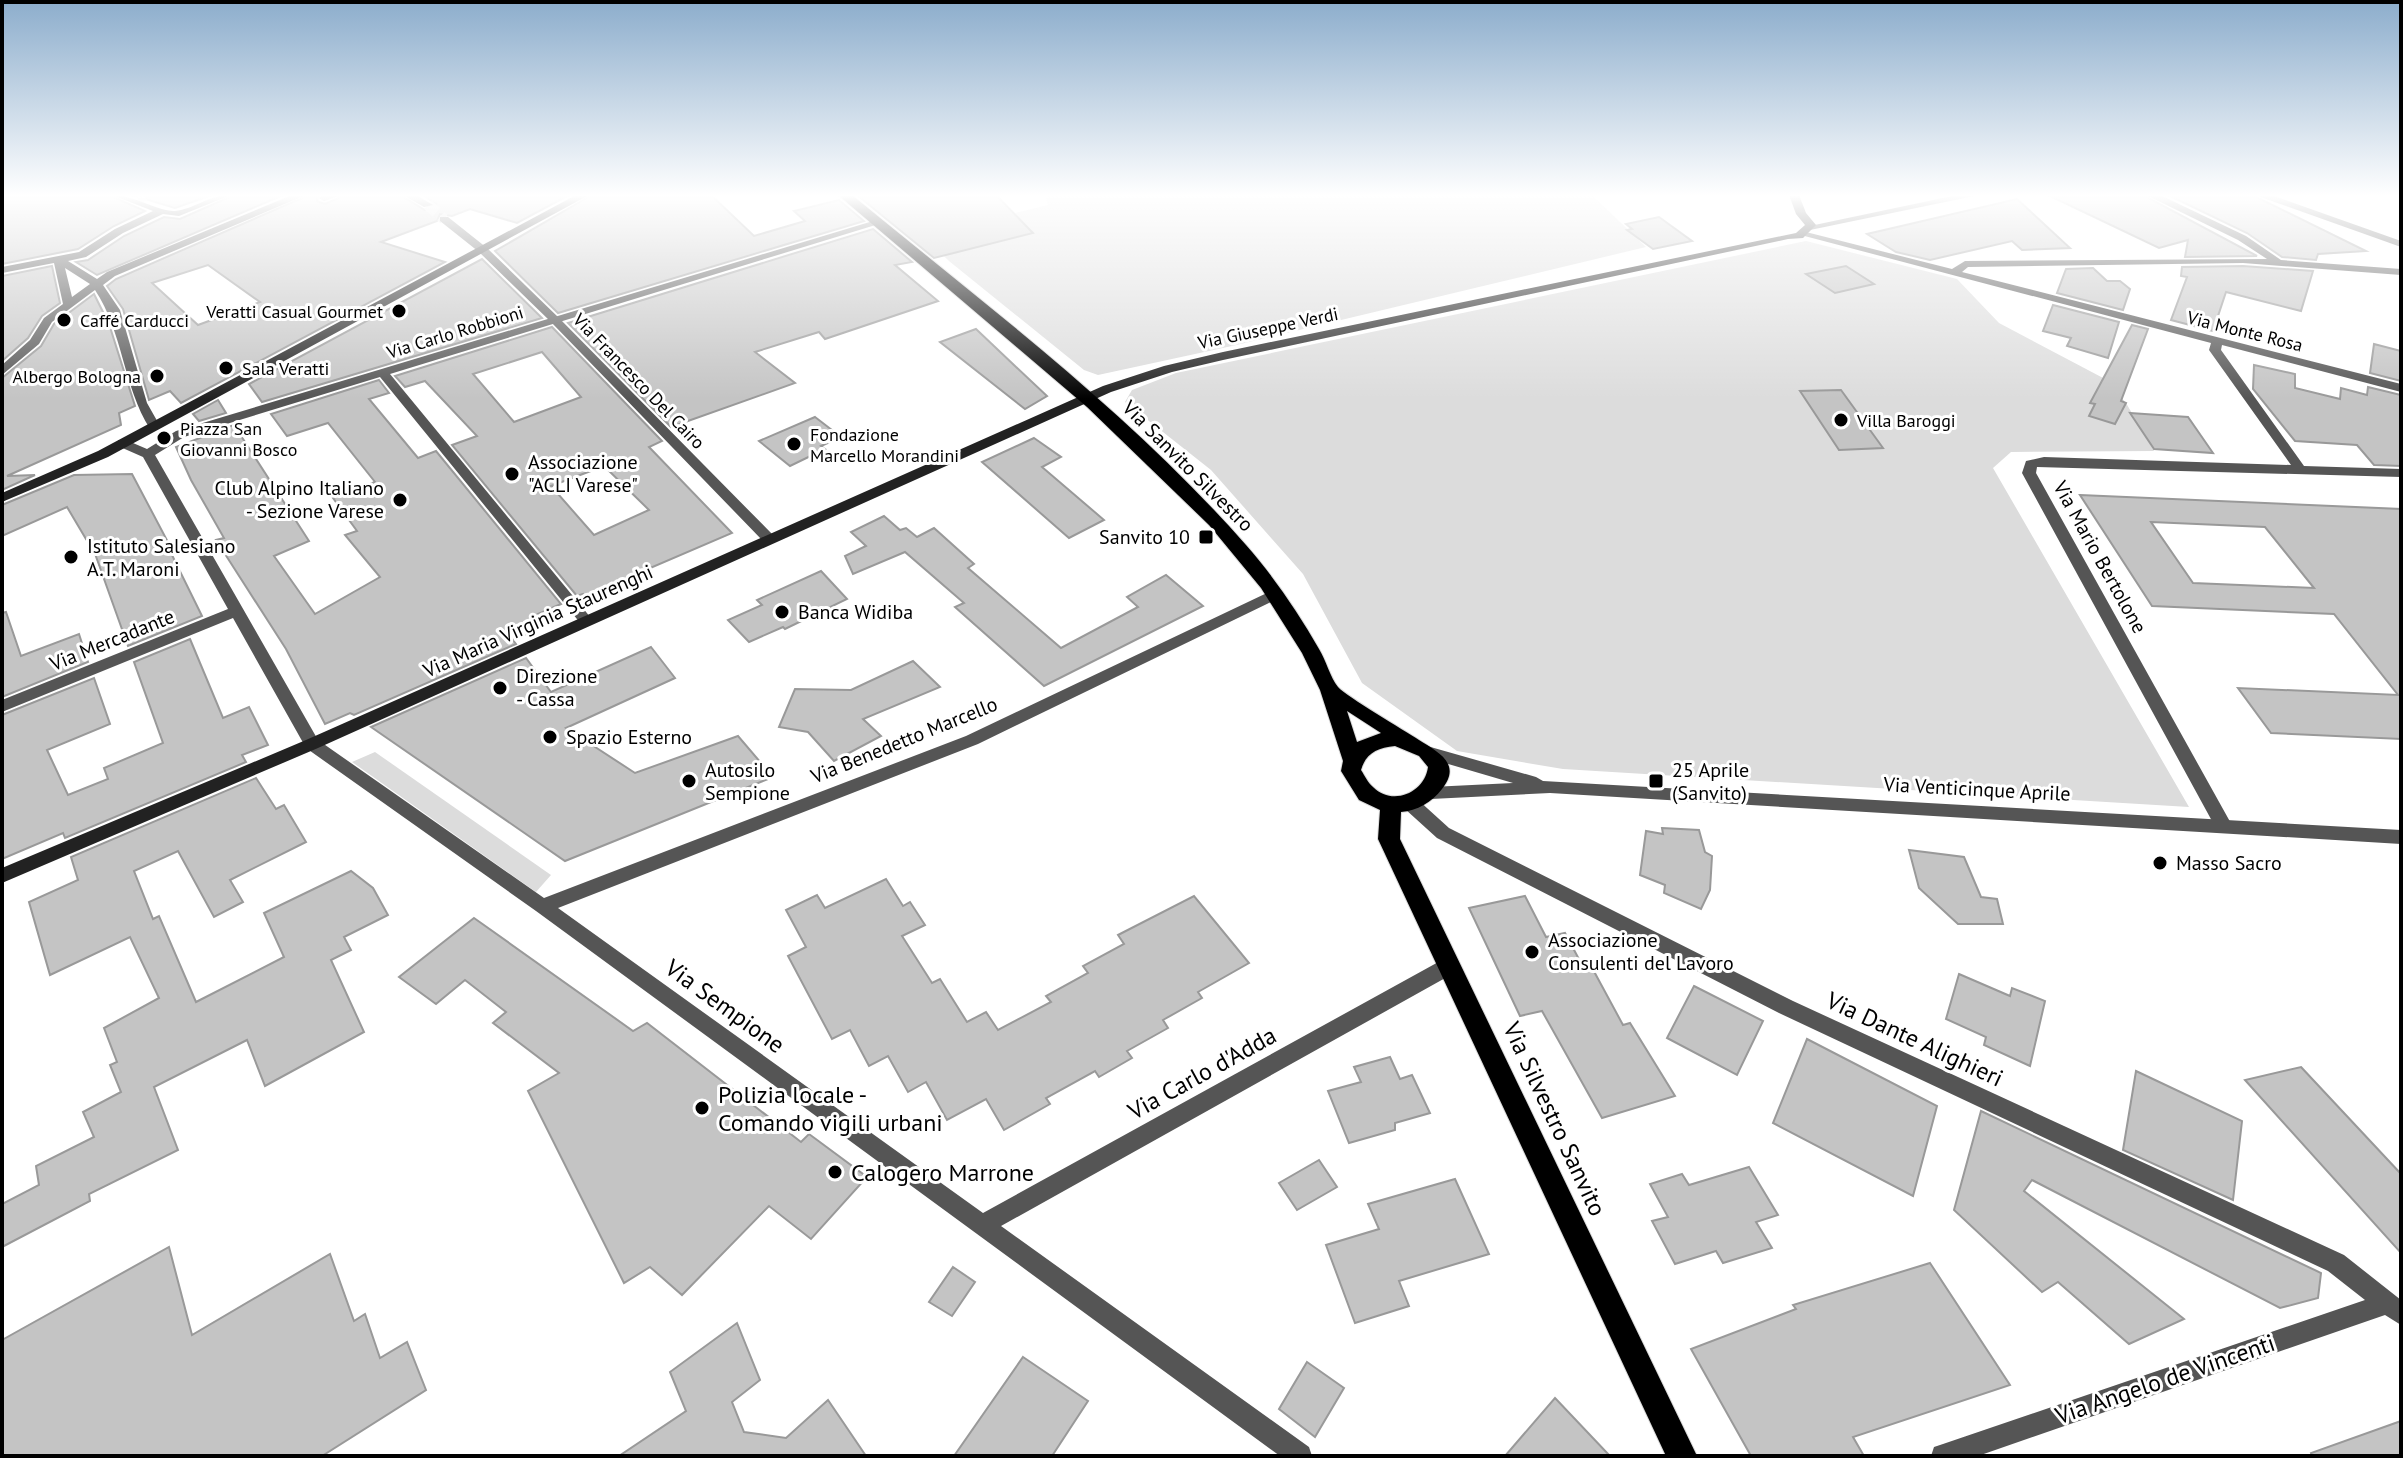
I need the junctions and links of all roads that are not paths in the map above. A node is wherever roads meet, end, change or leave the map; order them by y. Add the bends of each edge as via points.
1 (37, 263) edge
2 (59, 263) edge
3 (64, 263) edge
4 (137, 263) edge
5 (459, 263) edge
6 (496, 263) edge
7 (745, 263) edge
8 (923, 263) edge
9 (1662, 263) edge
10 (1919, 263) edge
11 (2006, 263) edge
12 (2308, 263) edge
13 (2, 270) edge
14 (2401, 272) edge
15 (1954, 273) junction
16 (96, 283) junction
17 (68, 304) junction
18 (555, 320) junction
19 (2217, 343) junction
20 (2, 371) edge
21 (382, 372) junction
22 (2401, 388) edge
23 (1088, 398) junction
24 (154, 426) junction
25 (180, 434) junction
26 (122, 443) junction
27 (148, 454) junction
28 (2300, 469) junction
29 (2401, 473) edge
30 (2, 498) edge
31 (768, 538) junction
32 (1274, 595) junction
33 (237, 611) junction
34 (586, 621) junction
35 (1330, 691) junction
36 (2, 706) edge
37 (312, 744) junction
38 (1419, 747) junction
39 (1353, 760) junction
40 (1550, 787) junction
41 (1431, 793) junction
42 (1401, 804) junction
43 (2224, 827) junction
44 (2401, 837) edge
45 (2, 876) edge
46 (542, 906) junction
47 (1449, 966) junction
48 (981, 1226) junction
49 (2395, 1308) edge
50 (1300, 1456) edge
51 (1682, 1456) edge
52 (1943, 1456) edge

1 - 13 street
2 - 17 street
3 - 16 street
4 - 16 street
5 - 24 main road
6 - 18 street, Via Francesco Del Cairo
7 - 18 street, Via Carlo Robbioni
8 - 23 main road, Via Sanvito Silvestro
9 - 23 main road, Via Giuseppe Verdi via 1168,369
10 - 15 street, Via Monte Rosa
11 - 15 street via 1965,264
12 - 14 street
15 - 19 street, Via Monte Rosa
16 - 17 street
16 - 24 street via 114,310 141,403
17 - 20 street
18 - 21 street, Via Carlo Robbioni
18 - 31 street, Via Francesco Del Cairo
19 - 22 street, Via Monte Rosa
19 - 28 street via 2215,350
21 - 25 street, Via Carlo Robbioni
21 - 34 street
23 - 31 main road, Via Maria Virginia Staurenghi
23 - 32 main road, Via Sanvito Silvestro via 1187,490 1237,544
24 - 25 street
24 - 26 main road
25 - 27 street
26 - 27 street
26 - 30 main road
27 - 33 street
28 - 29 street, Via Mario Bertolone
28 - 43 street, Via Mario Bertolone via 2044,461 2031,464 2029,473
31 - 34 main road, Via Maria Virginia Staurenghi
32 - 35 main road, Via Sanvito Silvestro
32 - 46 street, Via Benedetto Marcello via 972,740
33 - 36 street, Via Mercadante
33 - 37 street
34 - 37 main road, Via Maria Virginia Staurenghi
35 - 38 main road, Via Sanvito Silvestro
35 - 39 main road, Via Sanvito Silvestro
37 - 45 main road, Via Maria Virginia Staurenghi
37 - 46 street, Via Sempione
38 - 39 main road via 1381,740
38 - 40 street, Via Venticinque Aprile
38 - 41 main road via 1436,761 1439,772
39 - 42 main road via 1351,771 1363,792
40 - 41 street, Via Venticinque Aprile
40 - 43 street, Via Venticinque Aprile
41 - 42 main road
42 - 47 main road, Via Silvestro Sanvito via 1389,839
42 - 49 street, Via Dante Alighieri via 1443,833 1786,1007 2336,1263
43 - 44 street, Via Venticinque Aprile
46 - 48 street, Via Sempione
47 - 48 street, Via Carlo d'Adda
47 - 51 main road, Via Silvestro Sanvito
48 - 50 street, Via Sempione
49 - 52 street, Via Angelo de Vincenti

